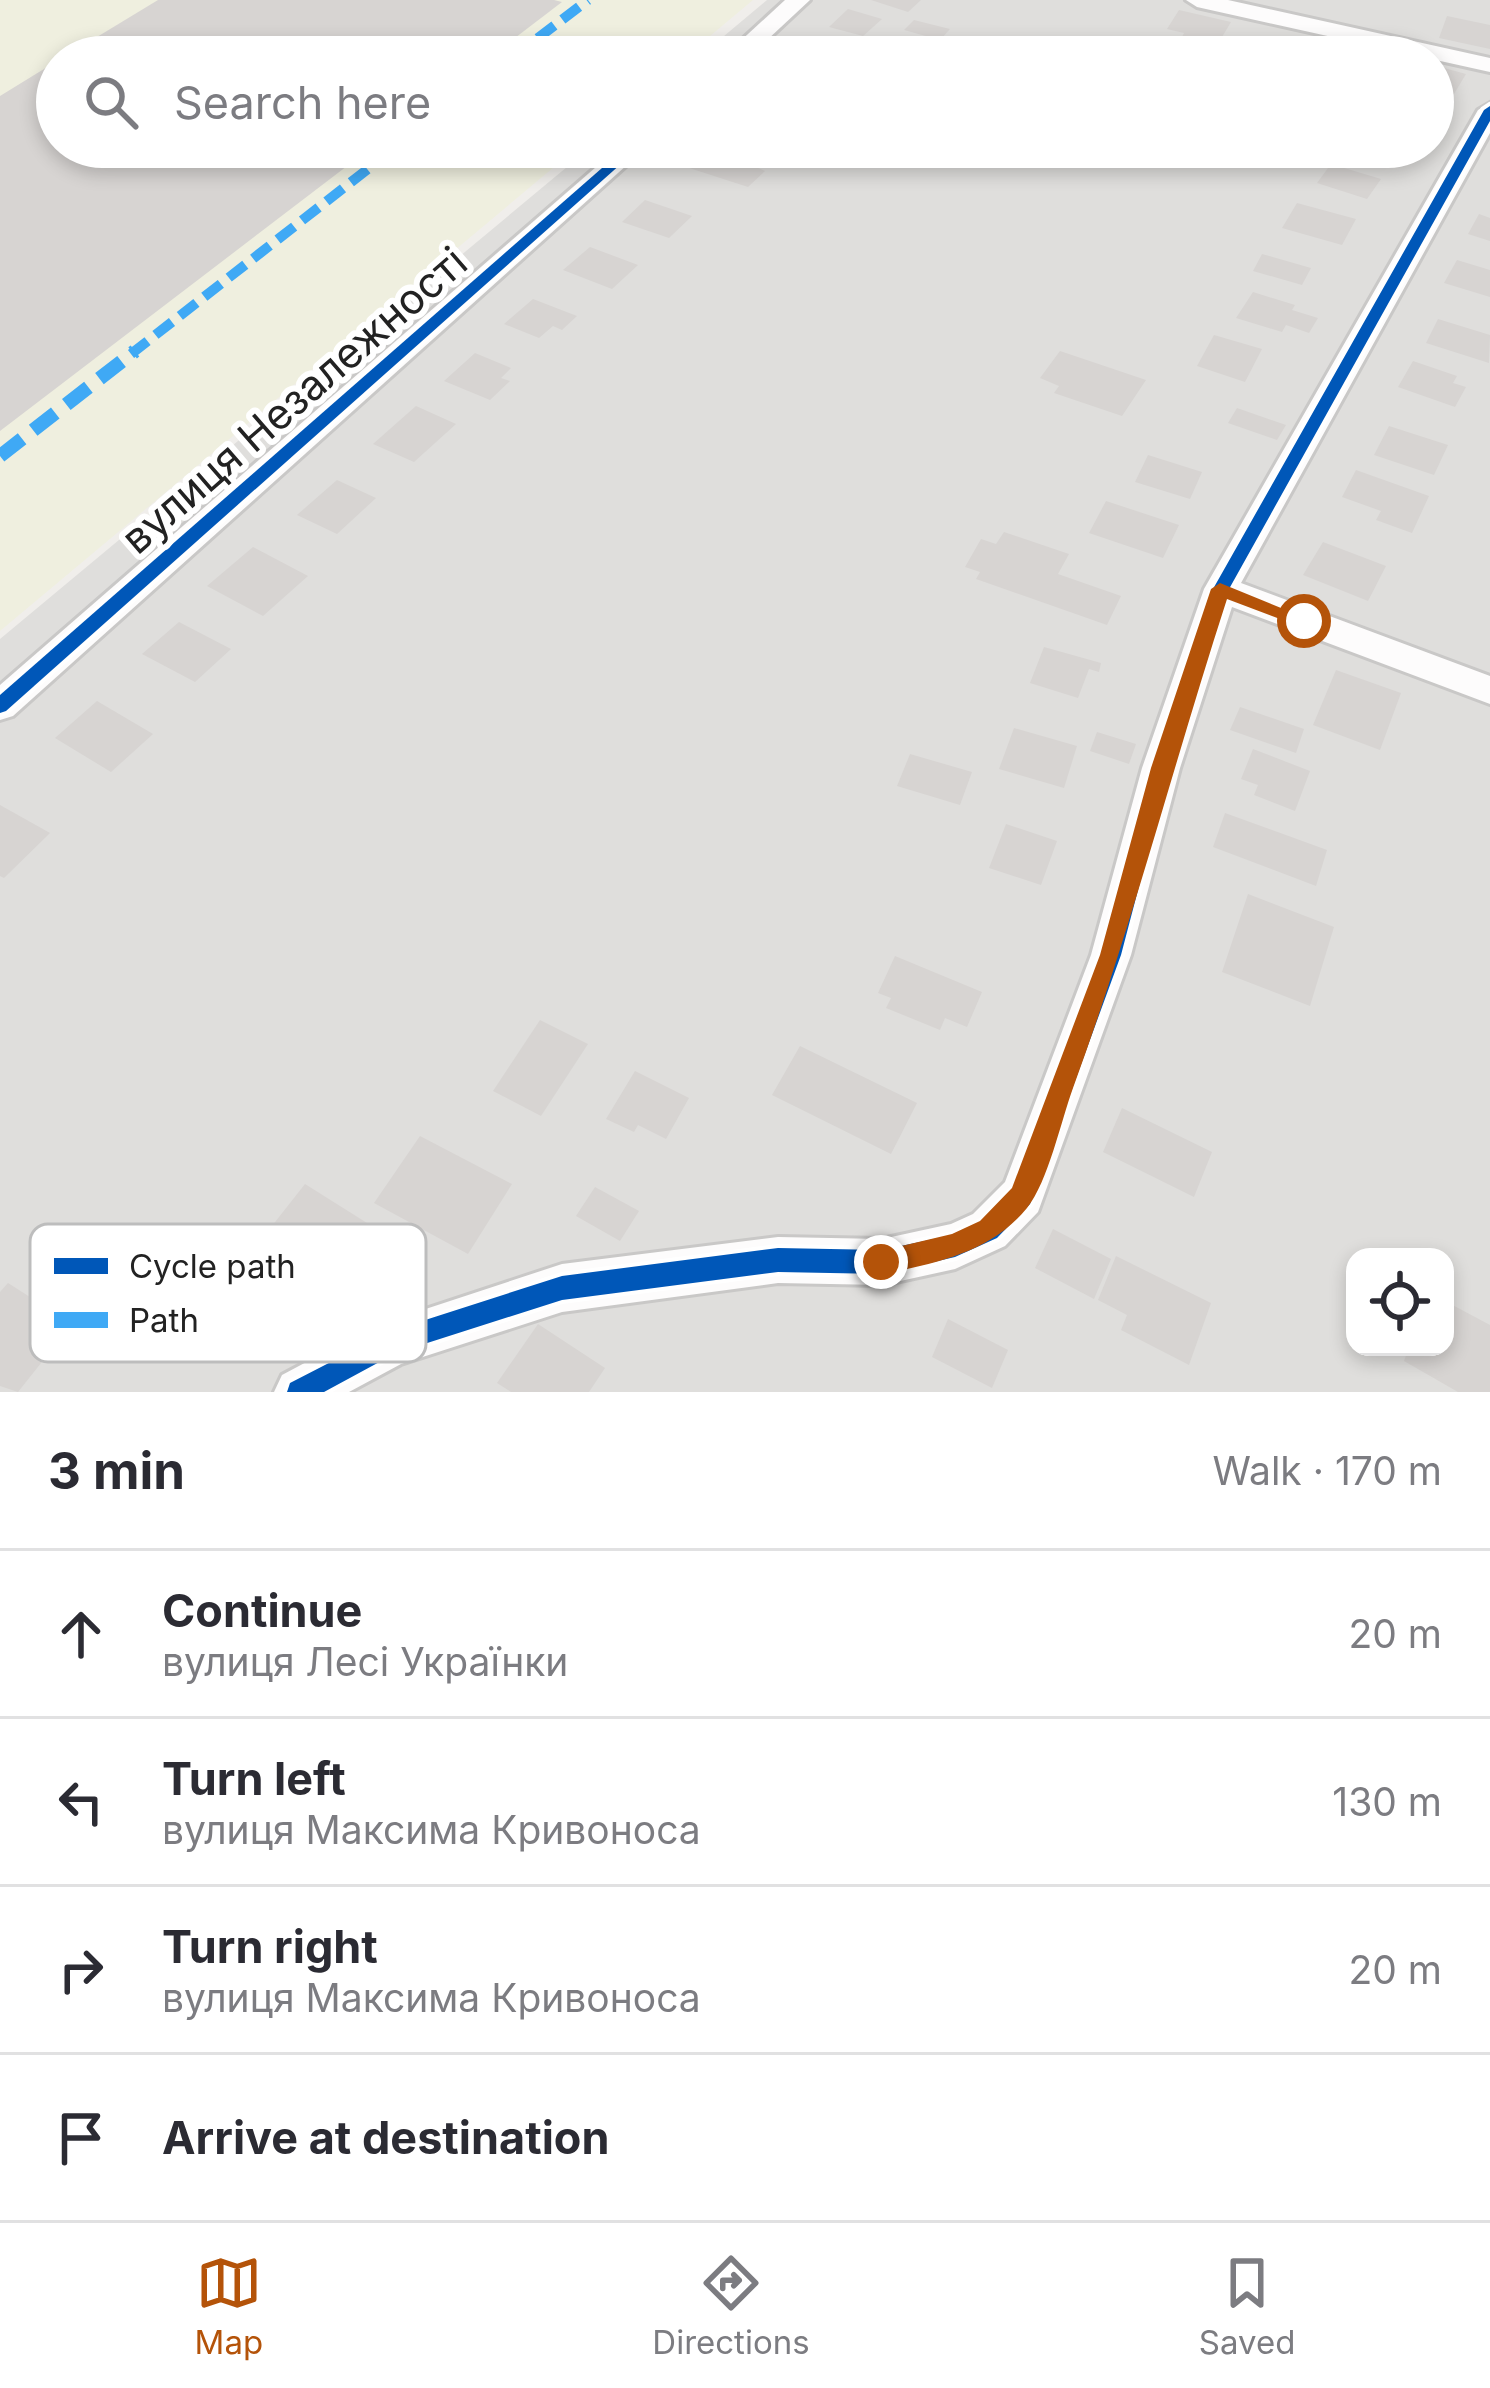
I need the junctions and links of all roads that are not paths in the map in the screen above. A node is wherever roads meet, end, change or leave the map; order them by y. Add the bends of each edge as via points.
1 (799, 0) edge
2 (1197, 0) edge
3 (759, 36) edge
4 (1359, 36) edge
5 (1454, 57) edge
6 (1490, 65) edge
7 (1490, 110) edge
8 (610, 168) edge
9 (1220, 589) junction
10 (1490, 690) edge
11 (0, 706) edge
12 (426, 1332) edge
13 (355, 1362) edge
14 (299, 1392) edge

1 - 3 street
2 - 4 street
5 - 6 street
7 - 9 street
8 - 11 street, вулиця Незалежності
9 - 10 street
9 - 12 street via 1111,955 1022,1196 989,1229 955,1246 881,1262 778,1260 562,1288
13 - 14 street

